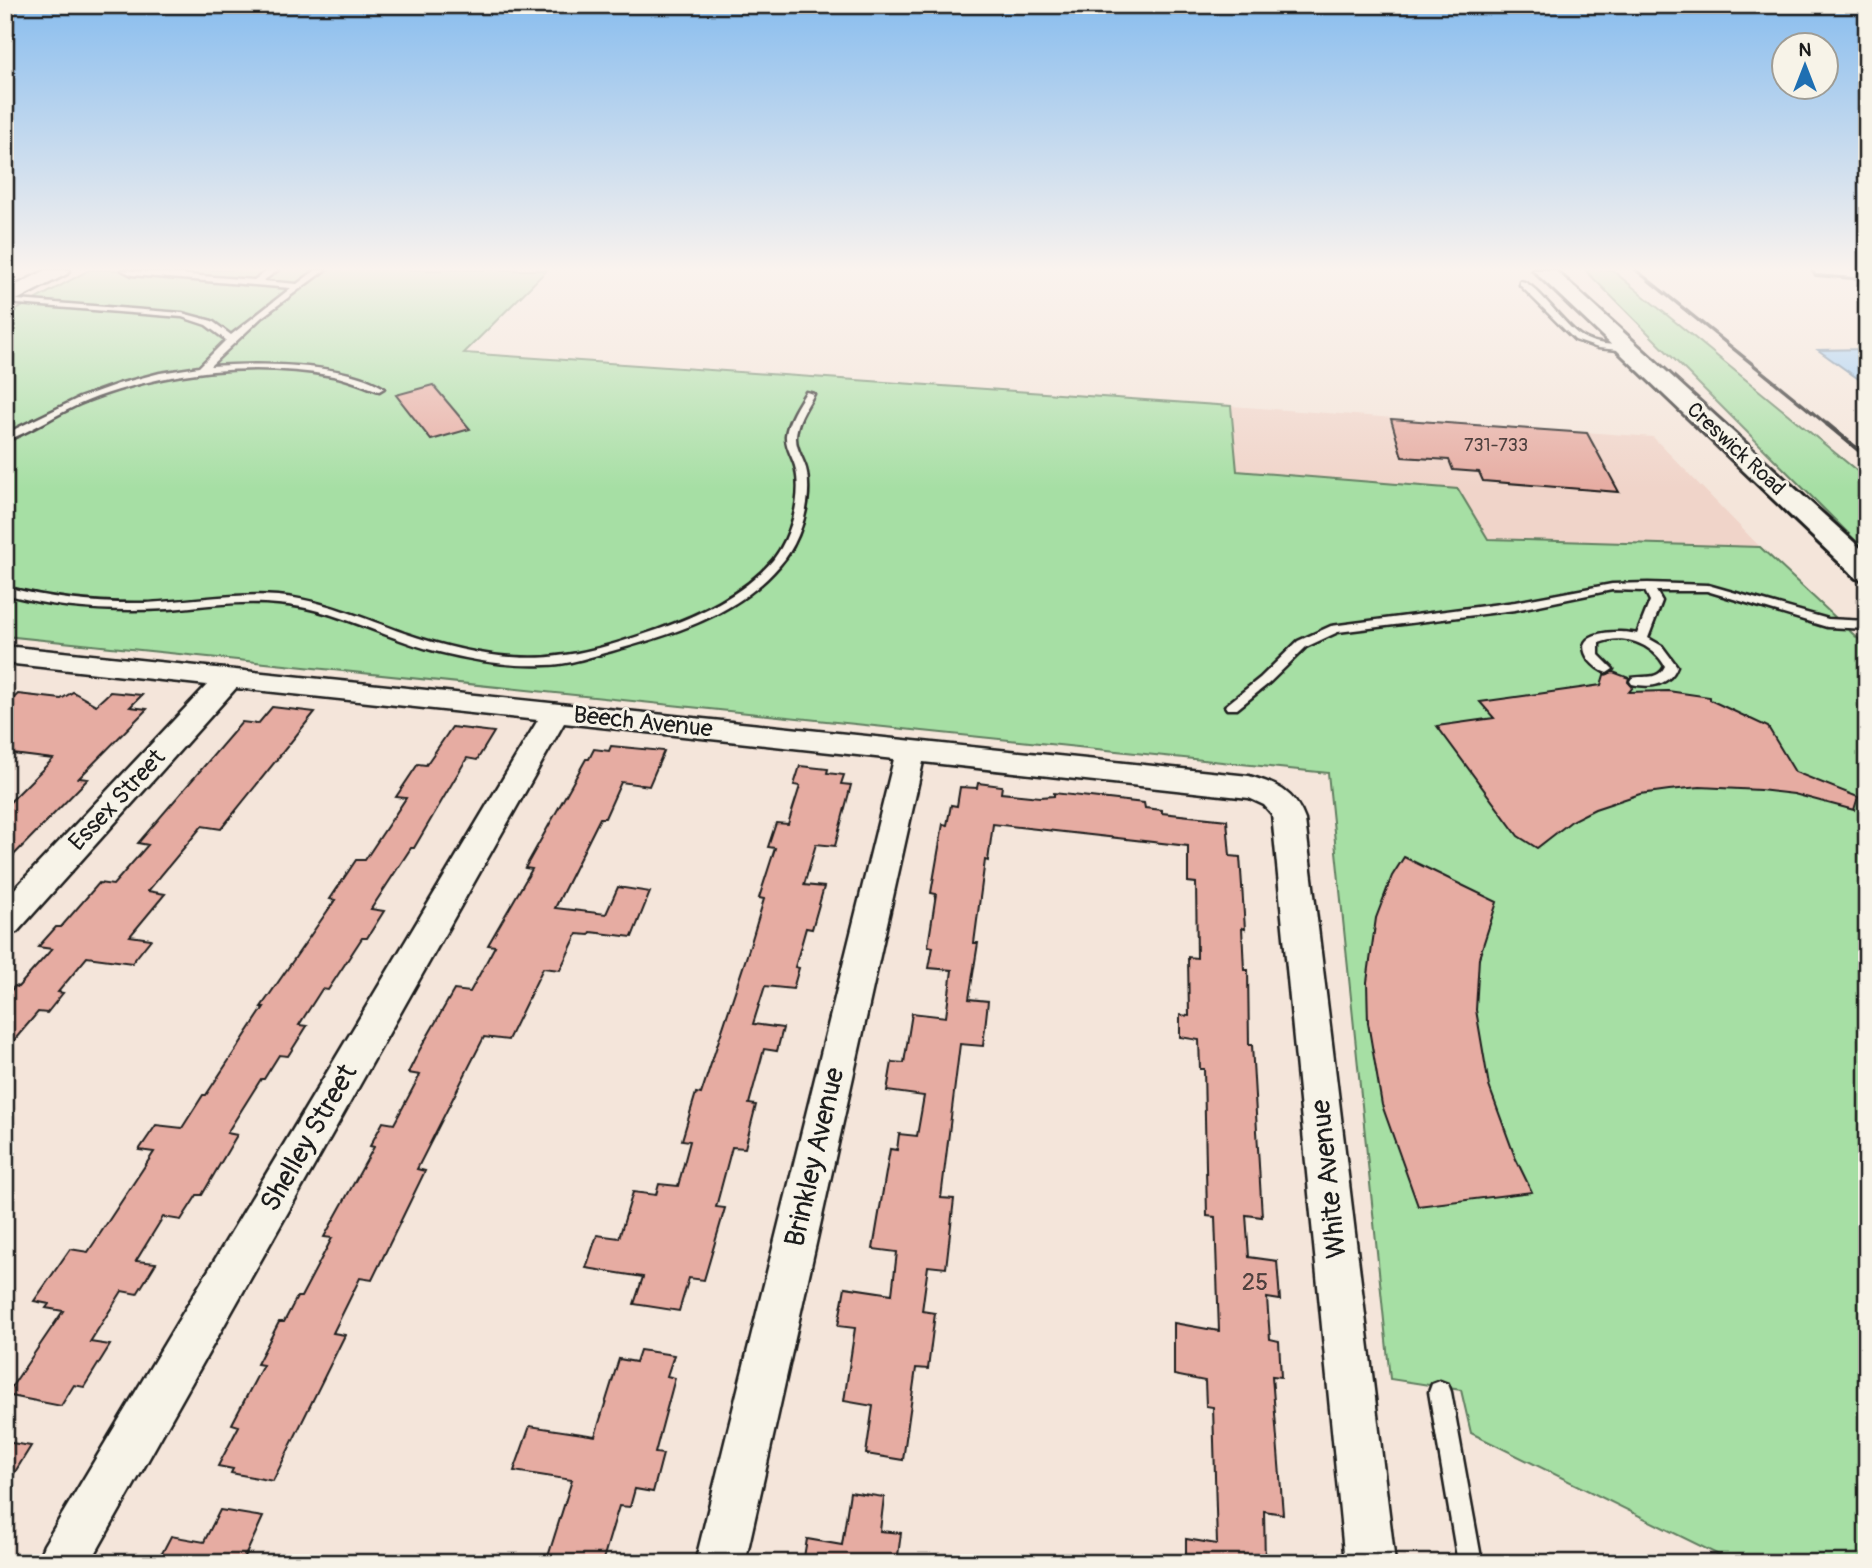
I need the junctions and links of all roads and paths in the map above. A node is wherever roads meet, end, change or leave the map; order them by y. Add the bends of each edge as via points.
1 (228, 343) edge
2 (1623, 343) edge
3 (203, 368) junction
4 (379, 388) dead end
5 (809, 394) dead end
6 (5, 438) edge
7 (1867, 571) edge
8 (1648, 586) junction
9 (5, 590) edge
10 (1867, 625) edge
11 (1641, 640) junction
12 (5, 654) edge
13 (1607, 669) dead end
14 (229, 678) junction
15 (1636, 681) dead end
16 (1232, 706) dead end
17 (555, 713) junction
18 (911, 751) junction
19 (1277, 799) joint
20 (5, 922) edge
21 (1440, 1392) dead end
22 (62, 1563) edge
23 (719, 1563) edge
24 (1370, 1563) edge
25 (1470, 1563) edge

1 - 3 lane
2 - 7 main road, Creswick Road
3 - 4 lane via 330,373
3 - 6 lane via 154,375 118,387 36,420
5 - 9 lane via 790,440 802,472 801,499 793,534 778,561 754,585 661,635 563,660 512,661 435,647 314,606 280,600 165,606 75,604
8 - 10 lane via 1713,589 1827,624
8 - 11 lane via 1656,601
8 - 16 lane via 1612,587 1515,606 1335,629 1301,645
11 - 13 lane via 1612,634 1594,640 1593,657
11 - 15 lane via 1665,655 1670,670 1660,680
12 - 14 street, Beech Avenue
14 - 17 street, Beech Avenue
14 - 20 street, Essex Street
17 - 18 street, Beech Avenue
17 - 22 street, Shelley Street
18 - 19 street, Beech Avenue via 1249,787
18 - 23 street, Brinkley Avenue
19 - 24 street, White Avenue via 1290,820
21 - 25 lane

